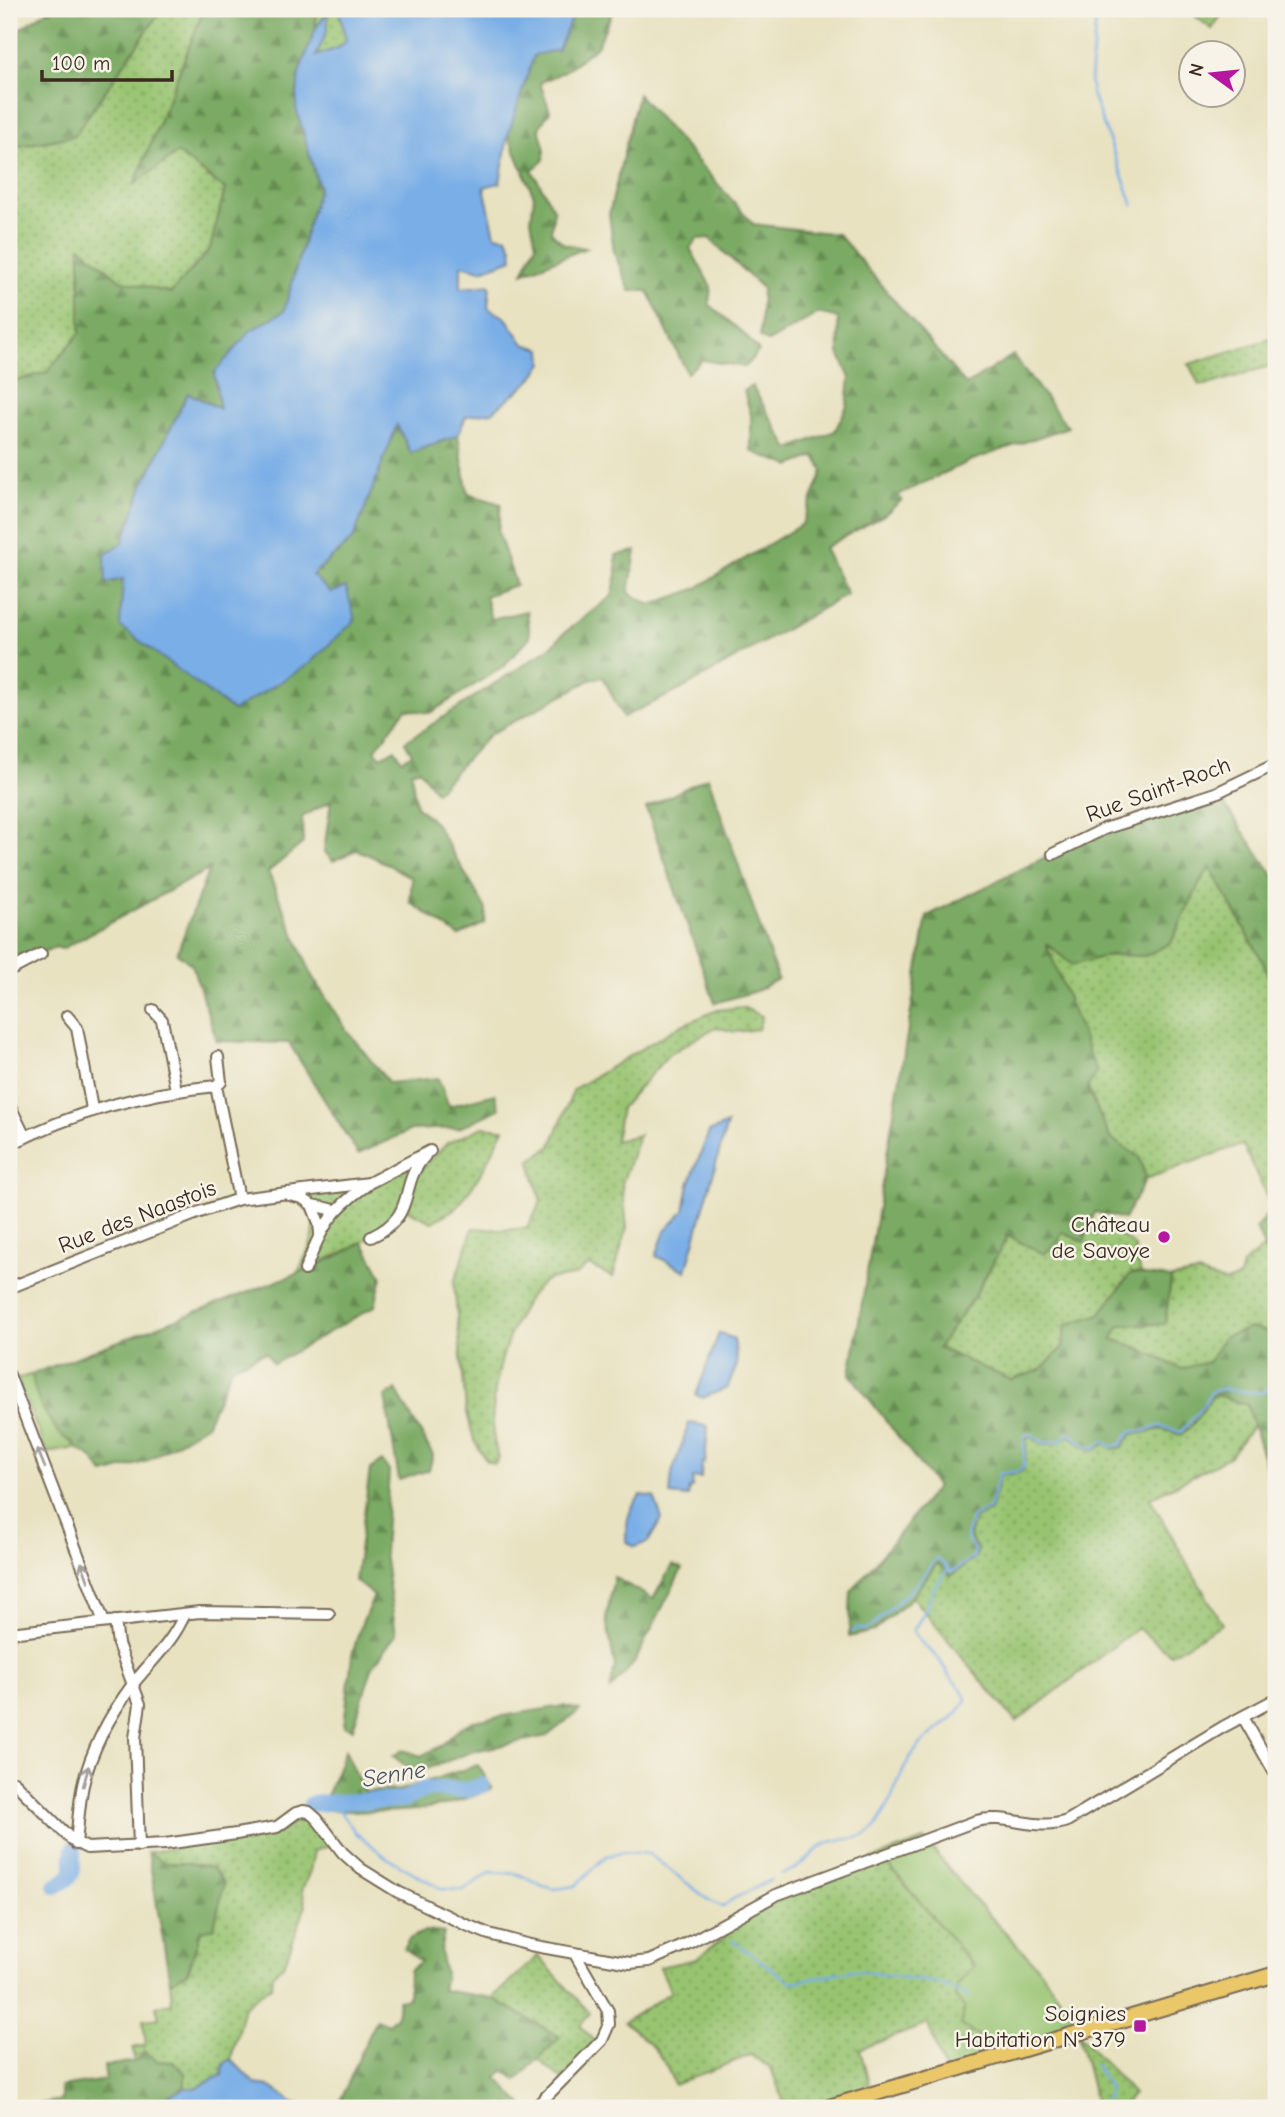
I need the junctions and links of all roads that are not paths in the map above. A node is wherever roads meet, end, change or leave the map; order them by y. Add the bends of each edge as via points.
1 (1276, 764) edge
2 (1053, 854) dead end
3 (41, 954) dead end
4 (9, 971) edge
5 (153, 1010) dead end
6 (67, 1016) dead end
7 (218, 1057) dead end
8 (216, 1086) junction
9 (176, 1090) junction
10 (9, 1104) edge
11 (92, 1110) junction
12 (24, 1137) junction
13 (9, 1145) edge
14 (402, 1166) junction
15 (412, 1178) junction
16 (369, 1183) junction
17 (282, 1194) junction
18 (239, 1199) junction
19 (312, 1205) junction
20 (335, 1210) junction
21 (320, 1233) junction
22 (371, 1237) dead end
23 (305, 1270) dead end
24 (9, 1289) edge
25 (9, 1375) edge
26 (329, 1614) dead end
27 (184, 1615) junction
28 (109, 1622) junction
29 (9, 1633) edge
30 (133, 1685) junction
31 (1276, 1699) edge
32 (1243, 1717) junction
33 (1276, 1775) edge
34 (9, 1783) edge
35 (76, 1843) junction
36 (139, 1846) junction
37 (575, 1954) junction
38 (1276, 1974) edge
39 (535, 2108) edge
40 (826, 2108) edge

1 - 2 street, Rue Saint-Roch via 1216,793 1104,829
3 - 4 street
5 - 9 street via 162,1020
6 - 11 street via 77,1028
7 - 8 street via 220,1082
8 - 9 street
8 - 18 street
9 - 11 street
10 - 12 street
11 - 12 street
12 - 13 street
14 - 15 street
14 - 15 street, Rue des Naastois via 430,1151
14 - 16 street, Rue des Naastois
15 - 22 street, Rue des Naastois via 401,1214 390,1227
16 - 17 street, Rue des Naastois
16 - 20 street, Rue des Naastois
17 - 18 street, Rue des Naastois
17 - 19 street, Rue des Naastois
18 - 24 street, Rue des Naastois
19 - 20 street, Rue des Naastois
19 - 21 street
20 - 21 street, Rue des Naastois
21 - 23 street, Rue des Naastois
28 -> 25 street
26 - 27 street
27 - 28 street
27 - 30 street
28 - 29 street
28 - 30 street
35 -> 30 street via 91,1755
30 - 36 street via 140,1704 135,1738
31 - 32 street
32 - 33 street
32 - 37 street via 1067,1821 1045,1826 976,1821 776,1895 649,1961 619,1963
34 - 35 street via 14,1782
35 - 36 street via 87,1848
36 - 37 street via 277,1827 296,1813 309,1812 343,1853 398,1892 489,1934
37 - 39 street via 608,2011 608,2028
38 - 40 main road

